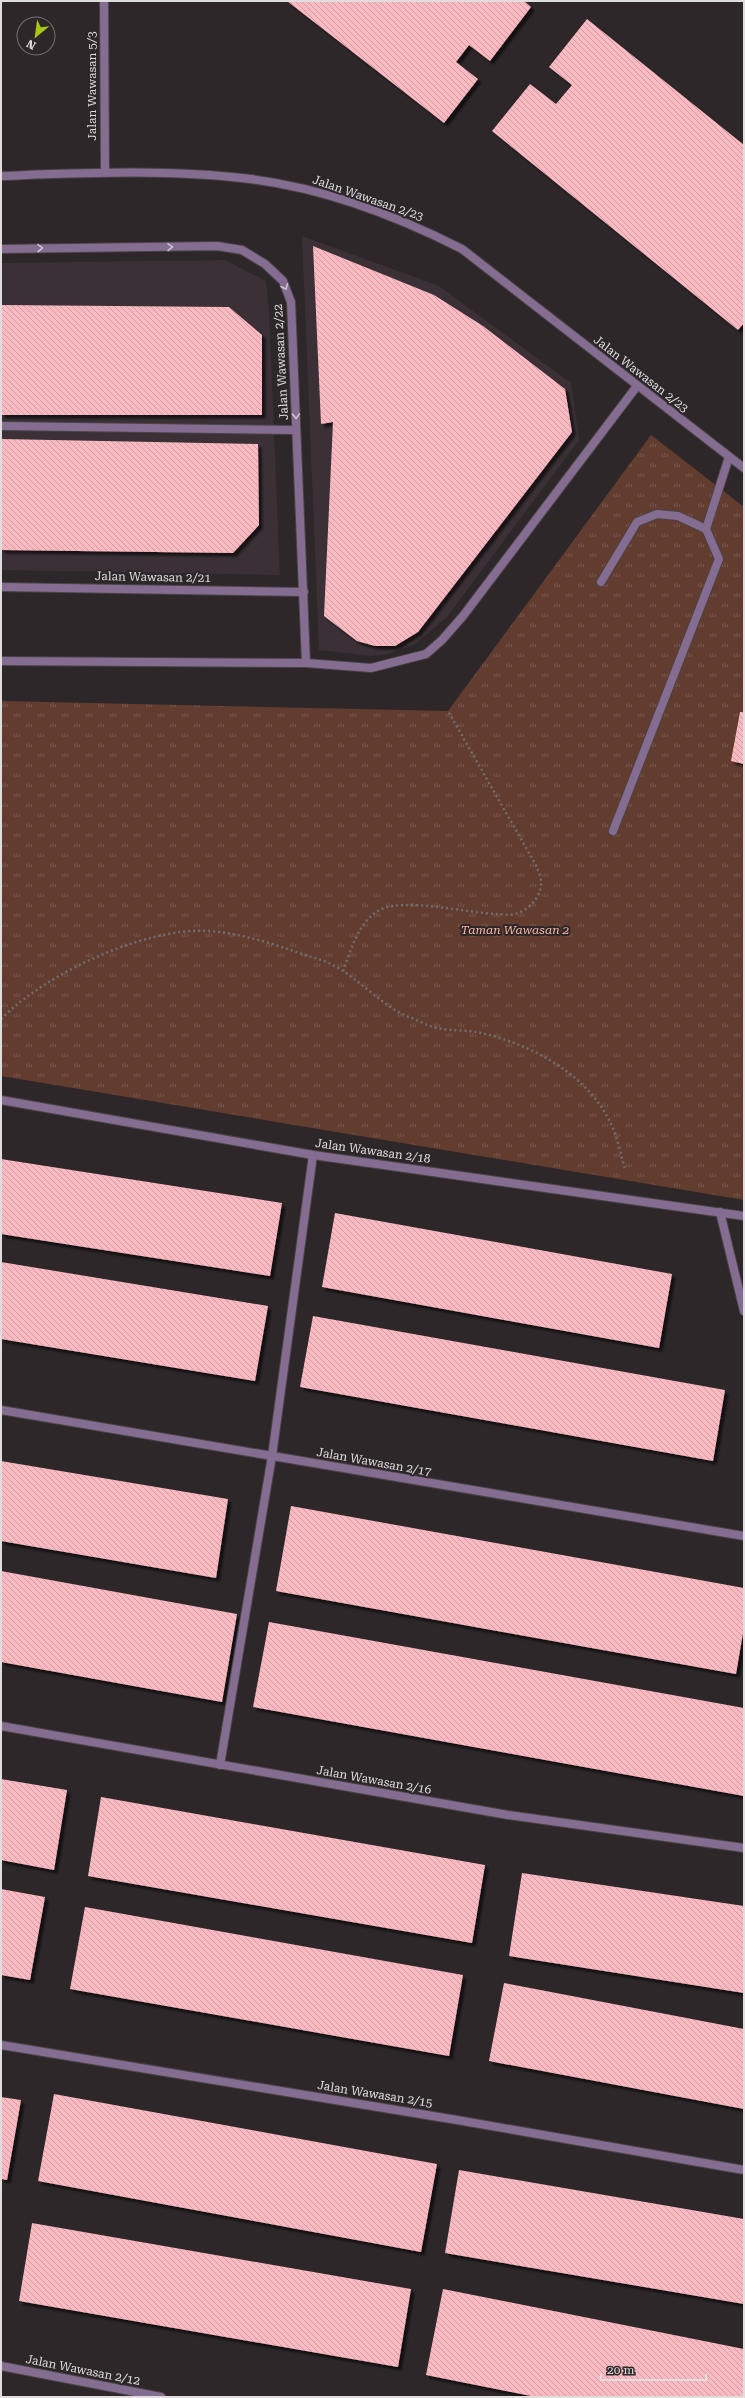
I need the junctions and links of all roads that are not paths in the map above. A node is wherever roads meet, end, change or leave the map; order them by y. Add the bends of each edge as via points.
1 (104, 1) edge
2 (105, 172) junction
3 (1, 176) edge
4 (1, 249) edge
5 (637, 386) junction
6 (1, 426) edge
7 (296, 430) junction
8 (729, 457) junction
9 (744, 468) edge
10 (706, 529) junction
11 (602, 582) dead end
12 (1, 587) edge
13 (304, 592) junction
14 (1, 661) edge
15 (306, 663) junction
16 (613, 831) dead end
17 (1, 1100) edge
18 (313, 1155) junction
19 (720, 1212) junction
20 (744, 1216) edge
21 (744, 1311) edge
22 (1, 1410) edge
23 (272, 1456) junction
24 (744, 1536) edge
25 (1, 1726) edge
26 (220, 1765) junction
27 (744, 1848) edge
28 (1, 2045) edge
29 (744, 2170) edge
30 (1, 2366) edge
31 (161, 2397) edge

1 - 2 street, Jalan Wawasan 5/3
2 - 3 street, Jalan Wawasan 2/23
2 - 5 street, Jalan Wawasan 2/23 via 174,173 251,179 309,190 416,226 462,249
4 -> 7 street, Jalan Wawasan 2/22 via 217,246 242,250 265,264 283,281 291,302
5 - 8 street, Jalan Wawasan 2/23
5 - 15 street via 463,616 426,654 371,668
6 - 7 street
7 - 13 street, Jalan Wawasan 2/22
8 - 9 street, Jalan Wawasan 2/23
8 - 10 street
10 - 11 street via 678,516 657,514 637,522
10 - 16 street via 719,559
12 - 13 street, Jalan Wawasan 2/21
13 - 15 street, Jalan Wawasan 2/22
14 - 15 street
17 - 18 street, Jalan Wawasan 2/18
18 - 19 street, Jalan Wawasan 2/18
18 - 23 street
19 - 20 street, Jalan Wawasan 2/18
19 - 21 street
22 - 23 street, Jalan Wawasan 2/17
23 - 24 street, Jalan Wawasan 2/17
23 - 26 street
25 - 26 street, Jalan Wawasan 2/16
26 - 27 street, Jalan Wawasan 2/16 via 508,1815
28 - 29 street, Jalan Wawasan 2/15
30 - 31 street, Jalan Wawasan 2/12

